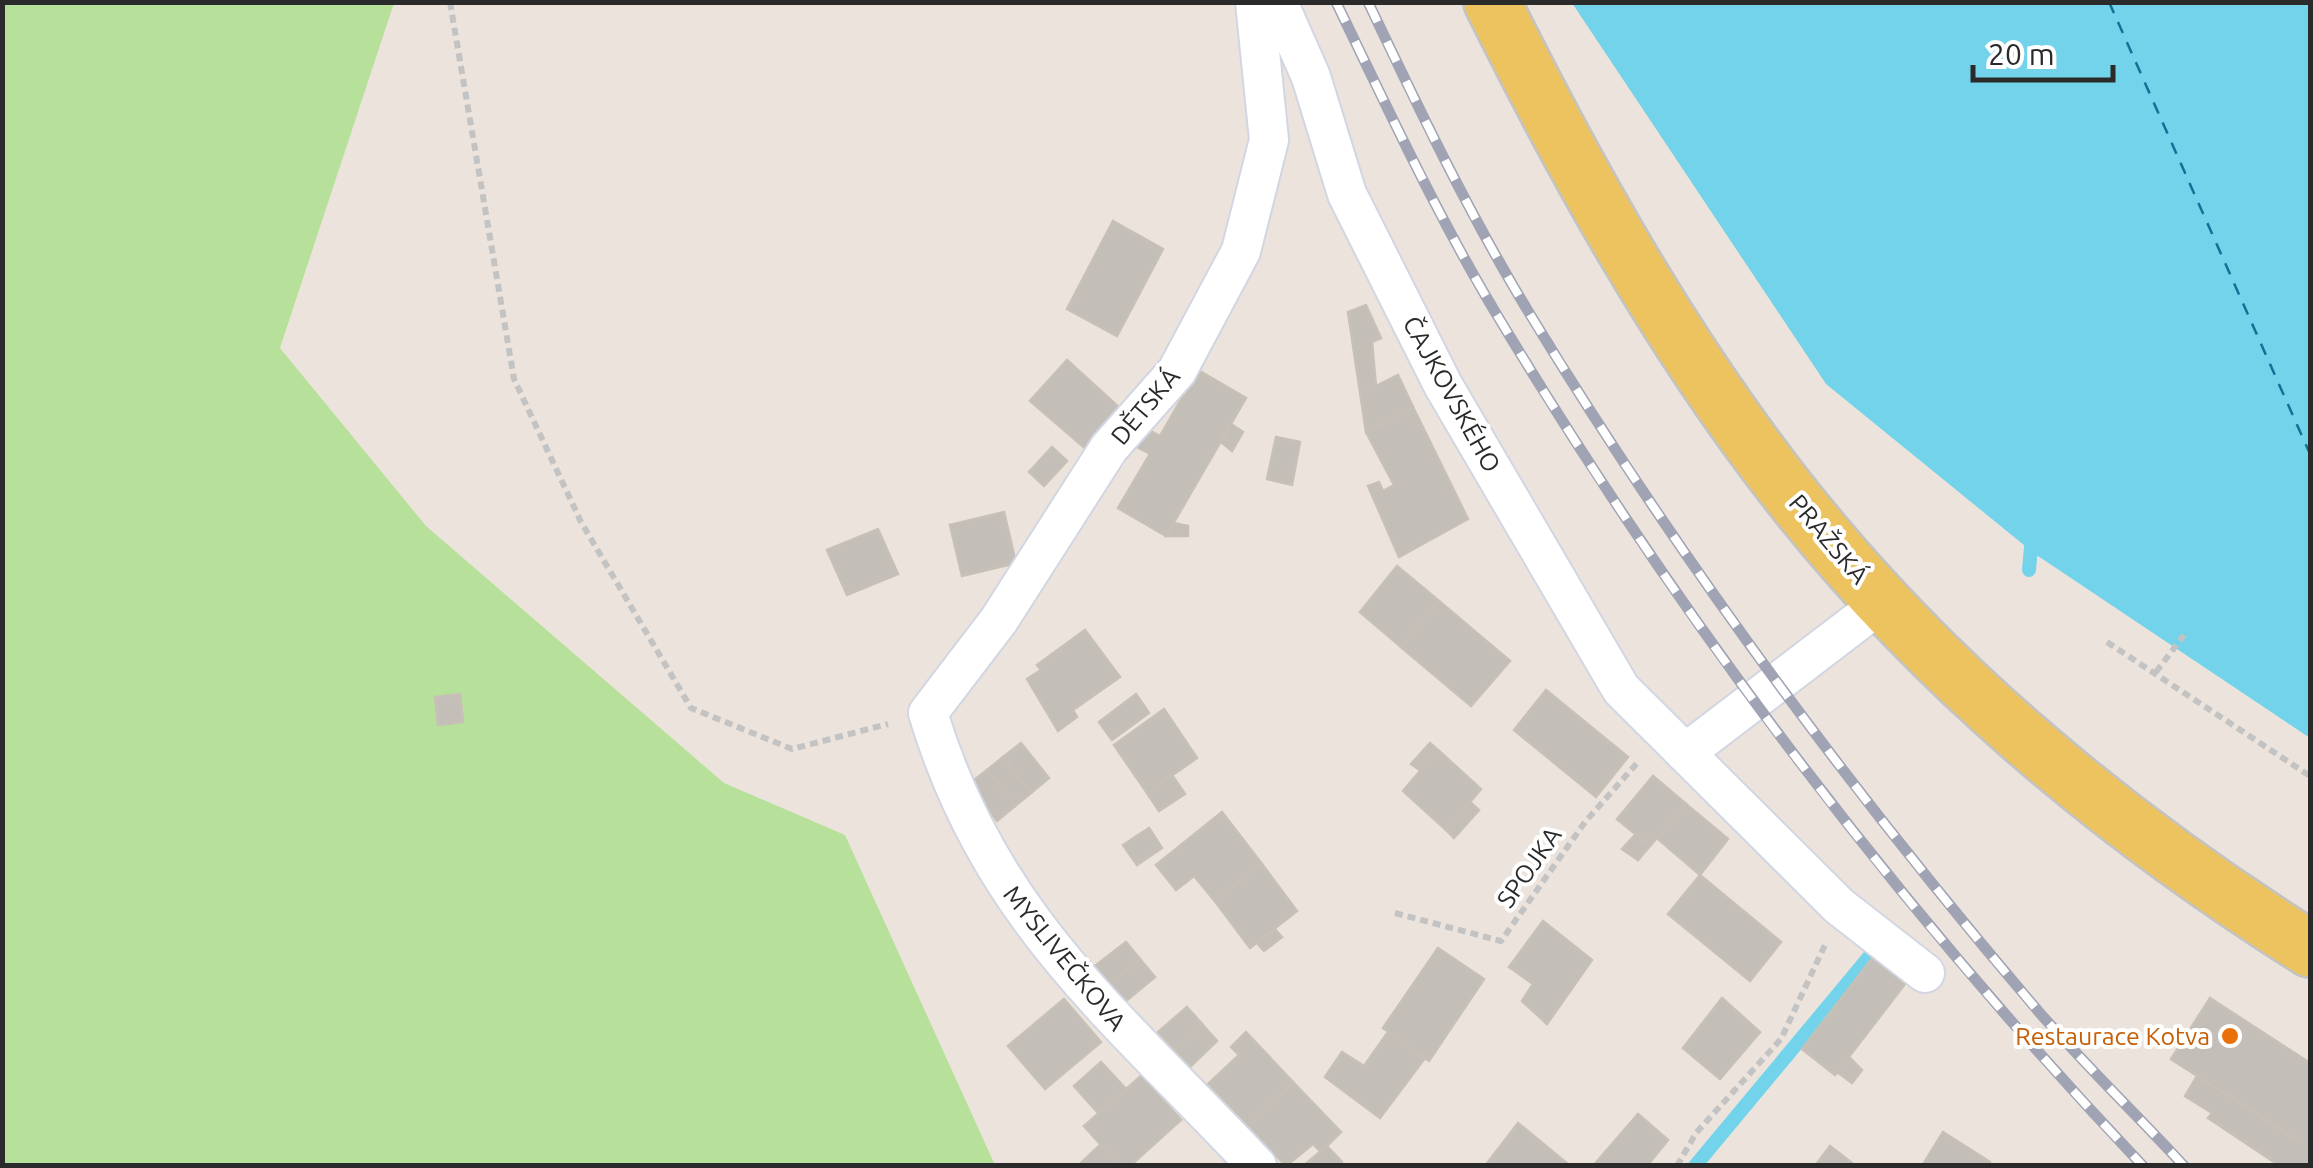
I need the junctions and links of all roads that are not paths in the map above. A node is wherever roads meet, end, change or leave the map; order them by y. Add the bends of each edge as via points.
1 (1255, 2) edge
2 (1278, 2) edge
3 (1492, 2) edge
4 (1883, 602) junction
5 (928, 713) joint
6 (1674, 743) junction
7 (2310, 949) edge
8 (1925, 973) dead end
9 (1258, 1166) edge

1 - 5 street, DĚTSKÁ via 1269,140 1240,251 1177,371 1109,448 999,620
2 - 6 street, ČAJKOVSKÉHO via 1311,77 1347,194 1444,385 1621,689
3 - 4 main road, PRAŽSKÁ via 1640,272 1709,380 1780,482
4 - 6 street
4 - 7 main road, PRAŽSKÁ via 2120,819 2209,886
5 - 9 street, MYSLIVEČKOVA via 948,780 1001,880 1109,1018
6 - 8 street, ČAJKOVSKÉHO via 1840,906

